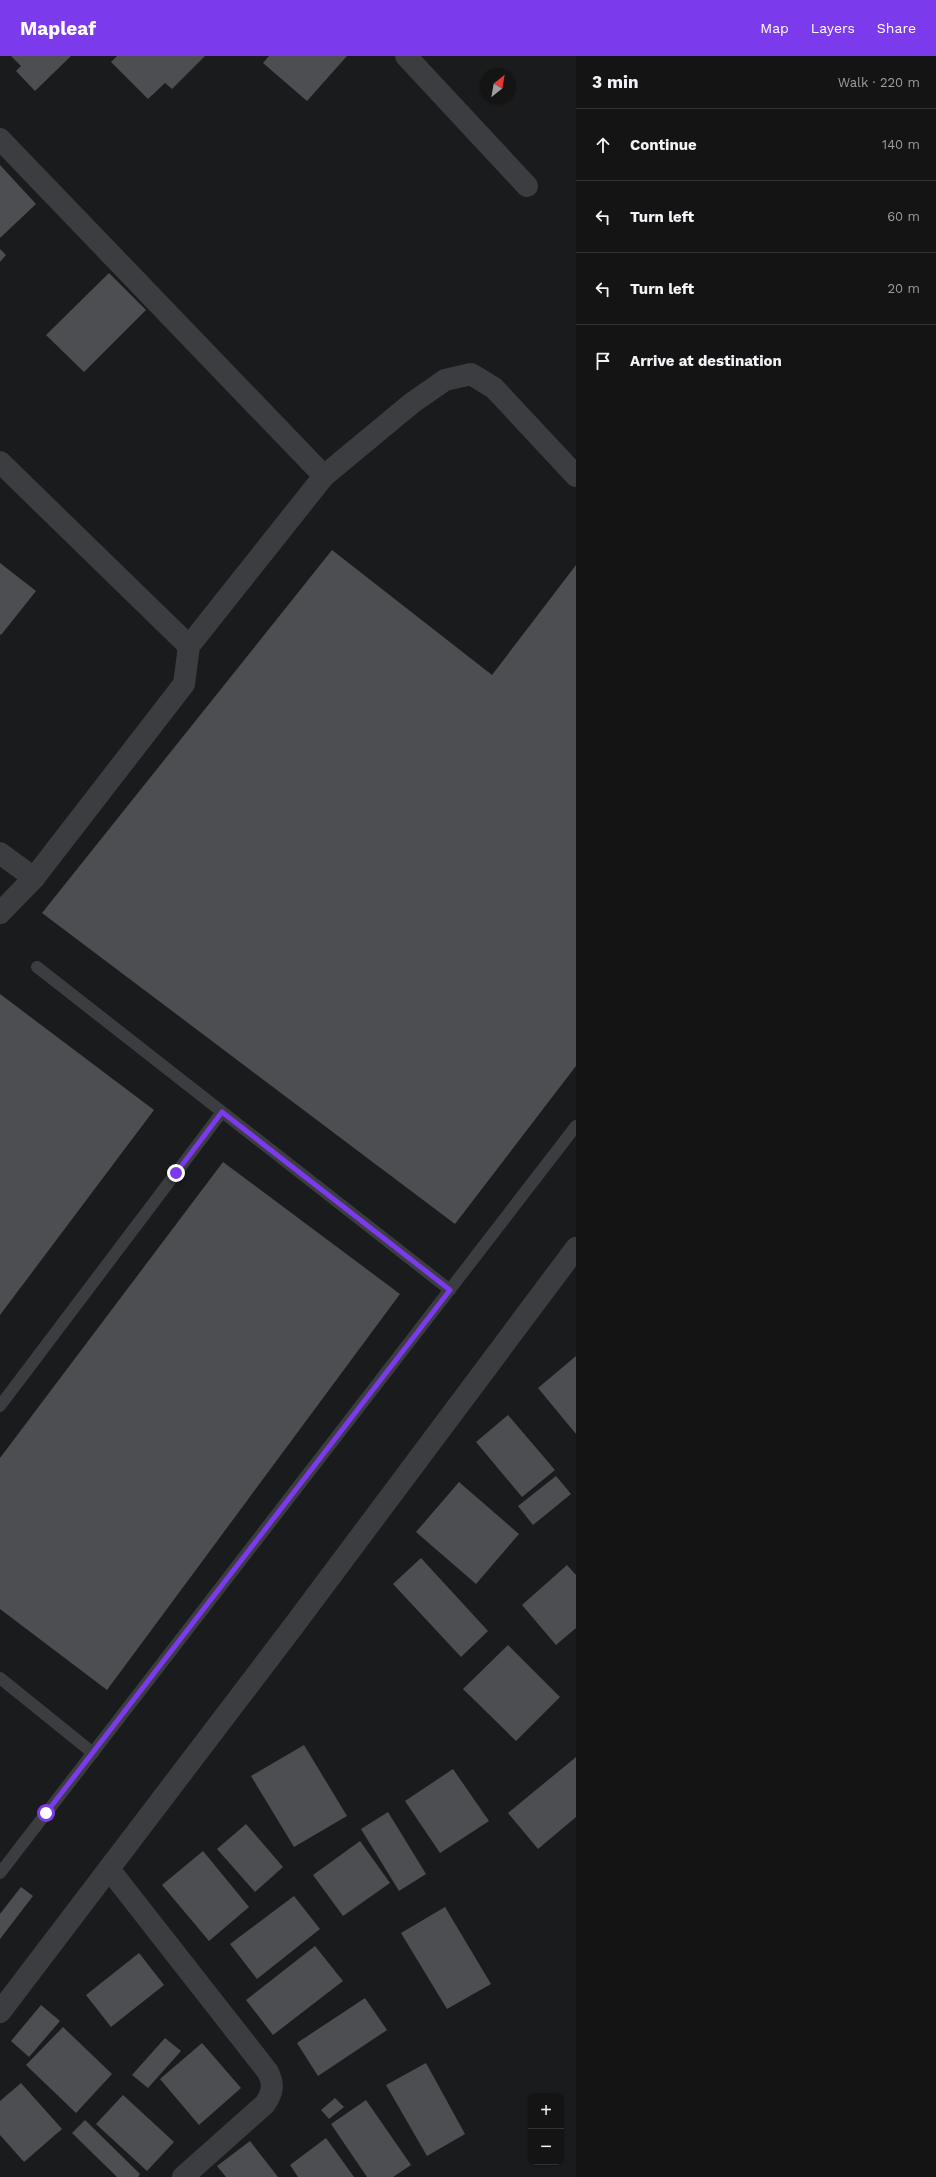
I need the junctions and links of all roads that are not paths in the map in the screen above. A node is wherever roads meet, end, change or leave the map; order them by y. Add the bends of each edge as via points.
1 (406, 56) edge
2 (0, 139) edge
3 (527, 186) dead end
4 (0, 462) edge
5 (324, 476) junction
6 (576, 476) edge
7 (189, 646) junction
8 (0, 853) edge
9 (34, 878) junction
10 (0, 913) edge
11 (37, 967) dead end
12 (222, 1112) junction
13 (576, 1126) edge
14 (576, 1248) edge
15 (450, 1290) junction
16 (0, 1406) edge
17 (0, 1678) edge
18 (93, 1753) junction
19 (109, 1869) junction
20 (0, 1873) edge
21 (0, 2012) edge
22 (183, 2177) edge

1 - 3 street
2 - 5 street
4 - 7 street
5 - 6 street via 412,403 445,380 471,374 494,388
5 - 7 street
7 - 9 street via 184,684
8 - 9 street
9 - 10 street
11 - 12 lane
12 - 15 lane
12 - 16 lane
13 - 15 lane
14 - 19 street via 288,1635
15 - 18 lane
17 - 18 lane
18 - 20 lane
19 - 21 street
19 - 22 street via 268,2072 273,2082 272,2094 265,2104

